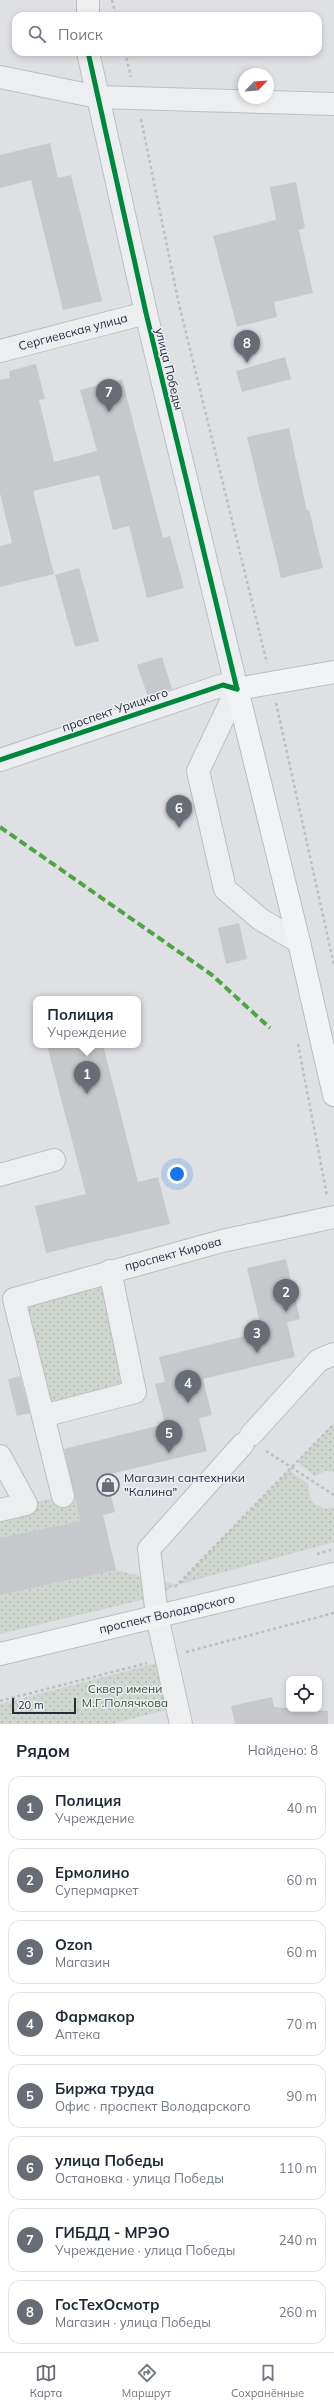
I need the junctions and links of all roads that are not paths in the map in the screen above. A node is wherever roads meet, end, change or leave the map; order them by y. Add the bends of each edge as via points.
1 (88, 0) edge
2 (88, 12) edge
3 (89, 56) edge
4 (0, 77) edge
5 (98, 97) junction
6 (334, 104) edge
7 (146, 313) junction
8 (0, 351) edge
9 (334, 672) edge
10 (237, 689) junction
11 (0, 760) edge
12 (299, 942) junction
13 (334, 1095) edge
14 (54, 1160) dead end
15 (0, 1175) edge
16 (334, 1217) edge
17 (110, 1271) junction
18 (334, 1354) edge
19 (43, 1416) junction
20 (0, 1456) edge
21 (63, 1496) dead end
22 (0, 1510) edge
23 (334, 1574) edge
24 (156, 1606) junction
25 (0, 1654) edge
26 (182, 1724) edge

1 - 2 street
3 - 5 street, улица Победы
4 - 5 street
5 - 6 street
5 - 7 street, улица Победы
7 - 8 street, Сергиевская улица
7 - 10 street, улица Победы
9 - 10 main road, проспект Урицкого via 272,685
10 - 11 street, проспект Урицкого via 223,685
10 - 12 main road, улица Победы
10 - 12 street via 198,771 225,889 260,919
12 - 13 main road, улица Победы
14 - 15 street
16 - 17 street, проспект Кирова via 222,1241
17 - 19 street via 135,1392
17 - 19 street, проспект Кирова via 14,1299
18 - 24 street via 319,1360 251,1442 149,1549
19 - 21 street
20 - 22 street via 26,1504
23 - 24 main road, проспект Володарского
24 - 25 main road, проспект Володарского
24 - 26 street

